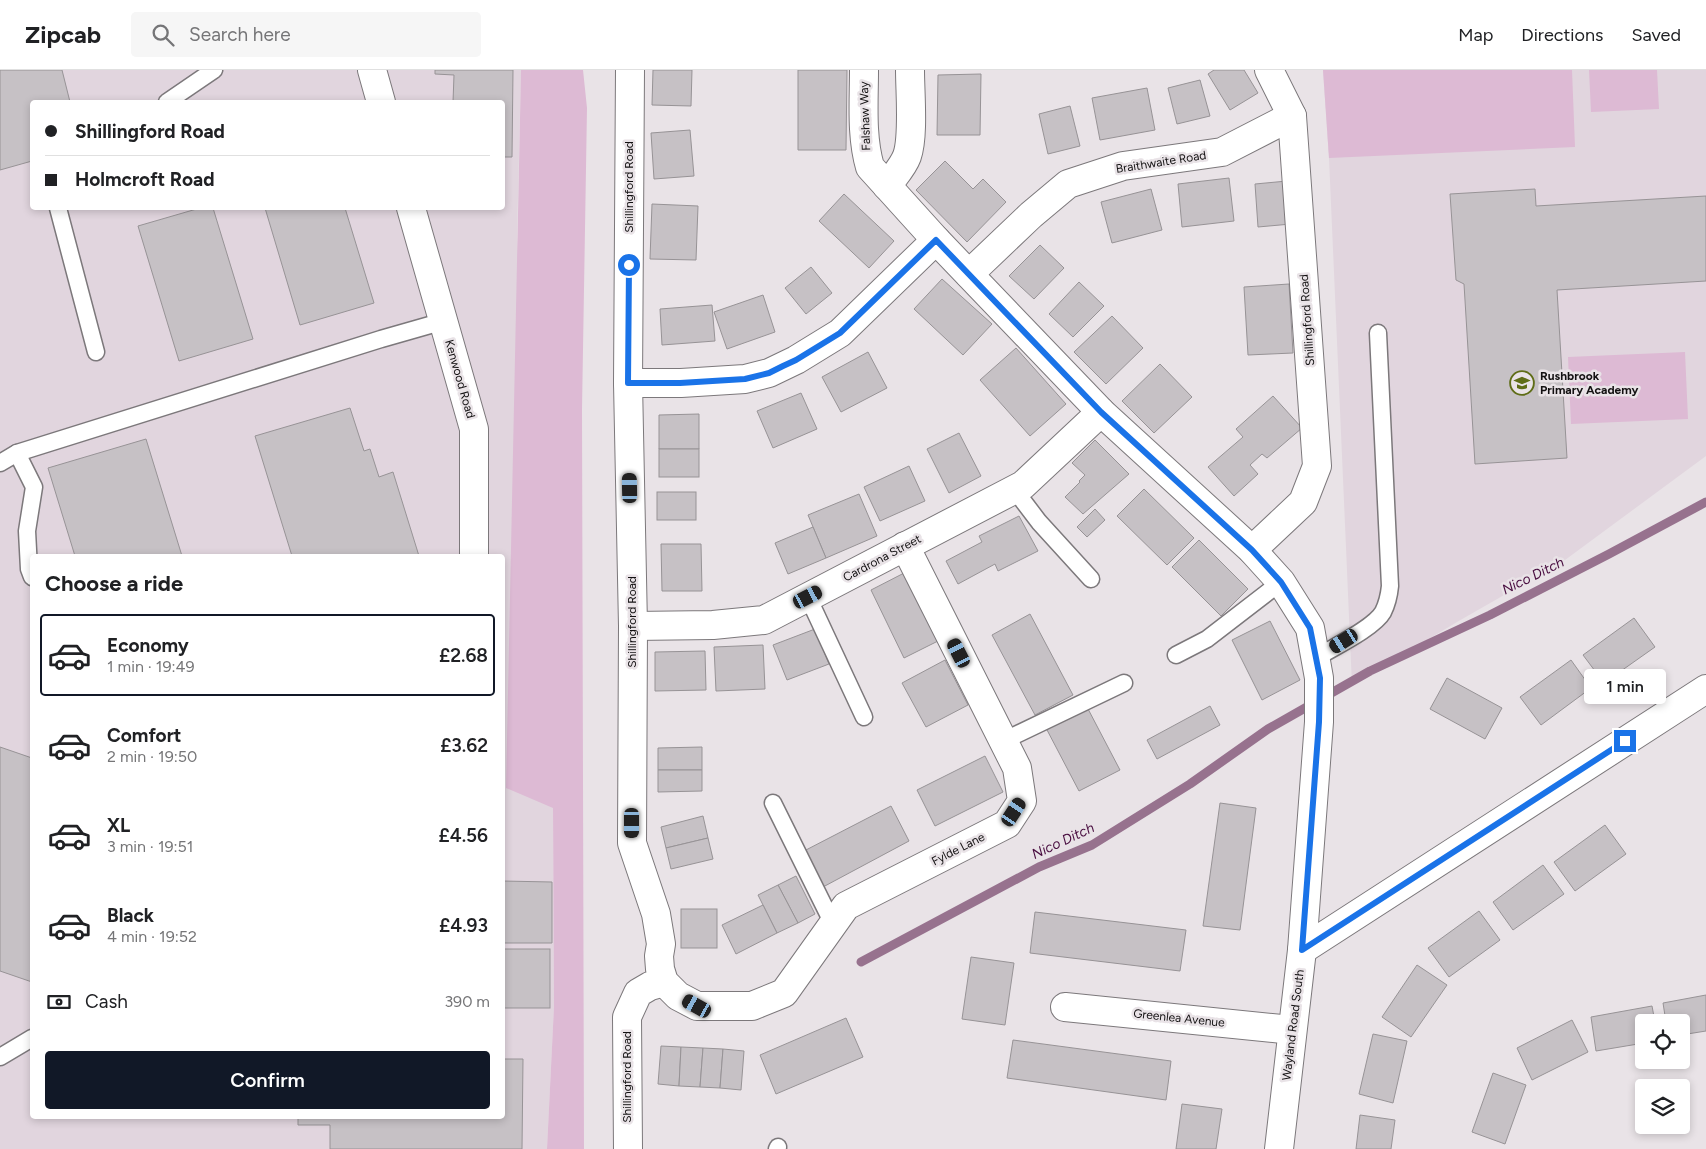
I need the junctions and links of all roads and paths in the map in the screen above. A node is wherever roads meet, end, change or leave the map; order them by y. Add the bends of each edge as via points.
1 (214, 70) edge
2 (372, 70) edge
3 (630, 70) edge
4 (864, 70) edge
5 (910, 70) edge
6 (1269, 70) edge
7 (170, 100) edge
8 (380, 100) edge
9 (1292, 116) junction
10 (887, 186) junction
11 (59, 210) edge
12 (412, 210) edge
13 (936, 240) junction
14 (969, 274) junction
15 (444, 322) junction
16 (1378, 333) dead end
17 (96, 352) dead end
18 (628, 383) junction
19 (1101, 412) junction
20 (17, 453) junction
21 (0, 463) edge
22 (1014, 489) junction
23 (905, 546) junction
24 (1252, 550) junction
25 (474, 554) edge
26 (30, 573) edge
27 (1090, 579) dead end
28 (1281, 582) junction
29 (808, 597) junction
30 (633, 626) junction
31 (1176, 655) dead end
32 (1316, 658) junction
33 (1124, 683) dead end
34 (1706, 689) edge
35 (864, 717) dead end
36 (1319, 722) joint
37 (1003, 741) junction
38 (773, 803) dead end
39 (833, 924) junction
40 (1302, 950) junction
41 (664, 982) junction
42 (1065, 1007) dead end
43 (1292, 1030) junction
44 (30, 1039) edge
45 (0, 1057) edge
46 (628, 1149) edge
47 (1278, 1149) edge

1 - 7 lane
2 - 8 street
3 - 18 street, Shillingford Road
4 - 10 street, Falshaw Way via 866,154 870,167
5 - 10 street via 910,142 907,156
6 - 9 street, Shillingford Road
9 - 14 street, Braithwaite Road via 1222,152 1123,166 1068,184
9 - 24 street, Shillingford Road via 1317,466 1302,502
10 - 13 street, Falshaw Way
11 - 17 lane
12 - 15 street, Kenwood Road
13 - 14 street, Falshaw Way
13 - 18 street via 840,333 769,373 745,379
14 - 19 street, Falshaw Way
15 - 20 lane
15 - 25 street, Kenwood Road via 474,430
16 - 32 lane via 1390,586 1388,600 1373,624
18 - 30 street, Shillingford Road
19 - 22 street, Cardrona Street
19 - 24 street, Falshaw Way
20 - 21 lane
20 - 26 lane via 34,487 28,531
22 - 23 street, Cardrona Street
22 - 27 lane
23 - 29 street, Cardrona Street
23 - 37 street, Fylde Lane
24 - 28 street, Falshaw Way
28 - 31 lane via 1207,639
28 - 32 street, Falshaw Way via 1310,628
29 - 30 street, Cardrona Street via 764,620 712,625
29 - 35 lane
30 - 41 street, Shillingford Road via 632,843 656,914
32 - 36 street, Falshaw Way via 1320,678
33 - 37 lane
34 - 40 street
36 - 40 street, Wayland Road South
37 - 39 street, Fylde Lane via 1017,768 1022,801 1007,824 846,906
38 - 39 lane
39 - 41 street, Fylde Lane via 784,993 752,1006 697,1006 678,996
40 - 43 street, Wayland Road South
41 - 46 street, Shillingford Road via 638,993 627,1017
42 - 43 street, Greenlea Avenue
43 - 47 street, Wayland Road South
44 - 45 lane

